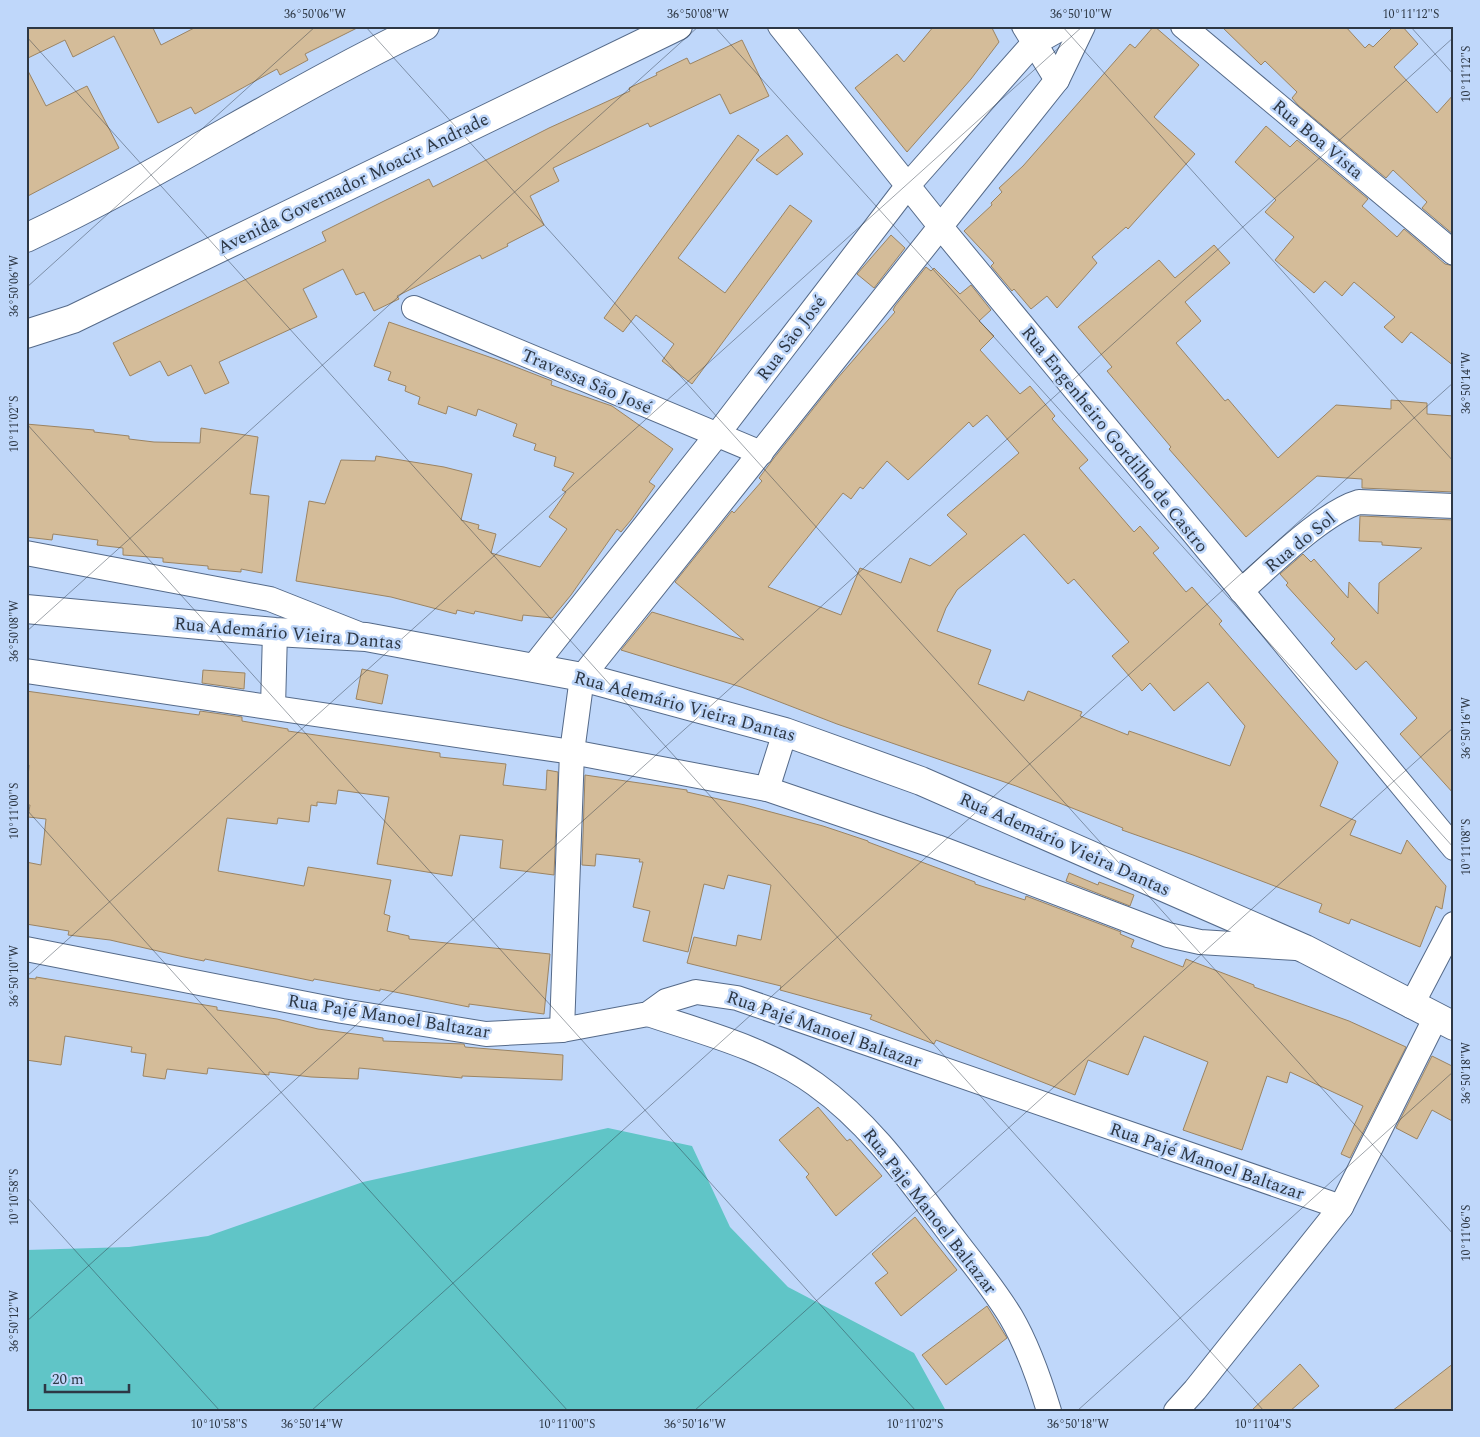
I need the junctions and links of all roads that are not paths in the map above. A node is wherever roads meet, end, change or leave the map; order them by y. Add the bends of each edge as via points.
1 (425, 26) edge
2 (678, 26) edge
3 (780, 26) edge
4 (1065, 26) edge
5 (1083, 26) edge
6 (1183, 26) edge
7 (1029, 35) edge
8 (1057, 80) junction
9 (909, 184) junction
10 (940, 226) junction
11 (26, 238) edge
12 (1454, 252) edge
13 (414, 308) dead end
14 (26, 334) edge
15 (716, 436) junction
16 (761, 453) junction
17 (1454, 506) edge
18 (26, 553) edge
19 (1240, 591) junction
20 (26, 609) edge
21 (275, 632) junction
22 (366, 636) junction
23 (534, 666) junction
24 (26, 671) edge
25 (582, 677) junction
26 (273, 707) junction
27 (785, 732) junction
28 (572, 752) junction
29 (767, 789) junction
30 (1454, 848) edge
31 (1454, 924) edge
32 (26, 949) edge
33 (1305, 949) junction
34 (1412, 1006) junction
35 (648, 1014) junction
36 (1445, 1021) edge
37 (562, 1030) junction
38 (1340, 1207) junction
39 (1049, 1411) edge
40 (1176, 1411) edge

1 - 11 main road via 373,51 88,208
2 - 14 main road, Avenida Governador Moacir Andrade via 73,319
3 - 9 street, Rua Engenheiro Gordilho de Castro
4 - 7 street, Rua São José
5 - 8 street
6 - 12 street, Rua Boa Vista
7 - 8 street
7 - 9 street, Rua São José
8 - 10 street
9 - 10 street, Rua Engenheiro Gordilho de Castro
9 - 15 street, Rua São José
10 - 16 street
10 - 19 street, Rua Engenheiro Gordilho de Castro
13 - 15 street, Travessa São José
15 - 16 street, Travessa São José
15 - 23 street, Rua São José
16 - 25 street
17 - 19 street, Rua do Sol via 1359,502 1344,506
18 - 22 street via 270,599
19 - 30 street, Rua Engenheiro Gordilho de Castro
20 - 21 main road, Rua Ademário Vieira Dantas
21 - 22 main road, Rua Ademário Vieira Dantas
21 - 26 street
22 - 23 main road, Rua Ademário Vieira Dantas
23 - 25 main road, Rua Ademário Vieira Dantas
24 - 26 street, Rua Ademário Vieira Dantas
25 - 27 main road, Rua Ademário Vieira Dantas
25 - 28 street
26 - 28 street, Rua Ademário Vieira Dantas
27 - 29 street
27 - 33 main road, Rua Ademário Vieira Dantas via 921,781
28 - 29 street, Rua Ademário Vieira Dantas
28 - 37 street
29 - 33 street, Rua Ademário Vieira Dantas via 937,846 1168,935 1200,942
31 - 34 street
32 - 37 street, Rua Pajé Manoel Baltazar via 342,1011 486,1034
33 - 34 main road, Rua Ademário Vieira Dantas
34 - 36 main road, Rua Ademário Vieira Dantas
35 - 37 street, Rua Pajé Manoel Baltazar
35 - 38 street, Rua Pajé Manoel Baltazar via 666,1001 696,992 737,998
35 - 39 street, Rua Paje Manoel Baltazar via 734,1042 777,1061 844,1106 890,1156 1011,1317 1035,1366
36 - 38 street
38 - 40 street

